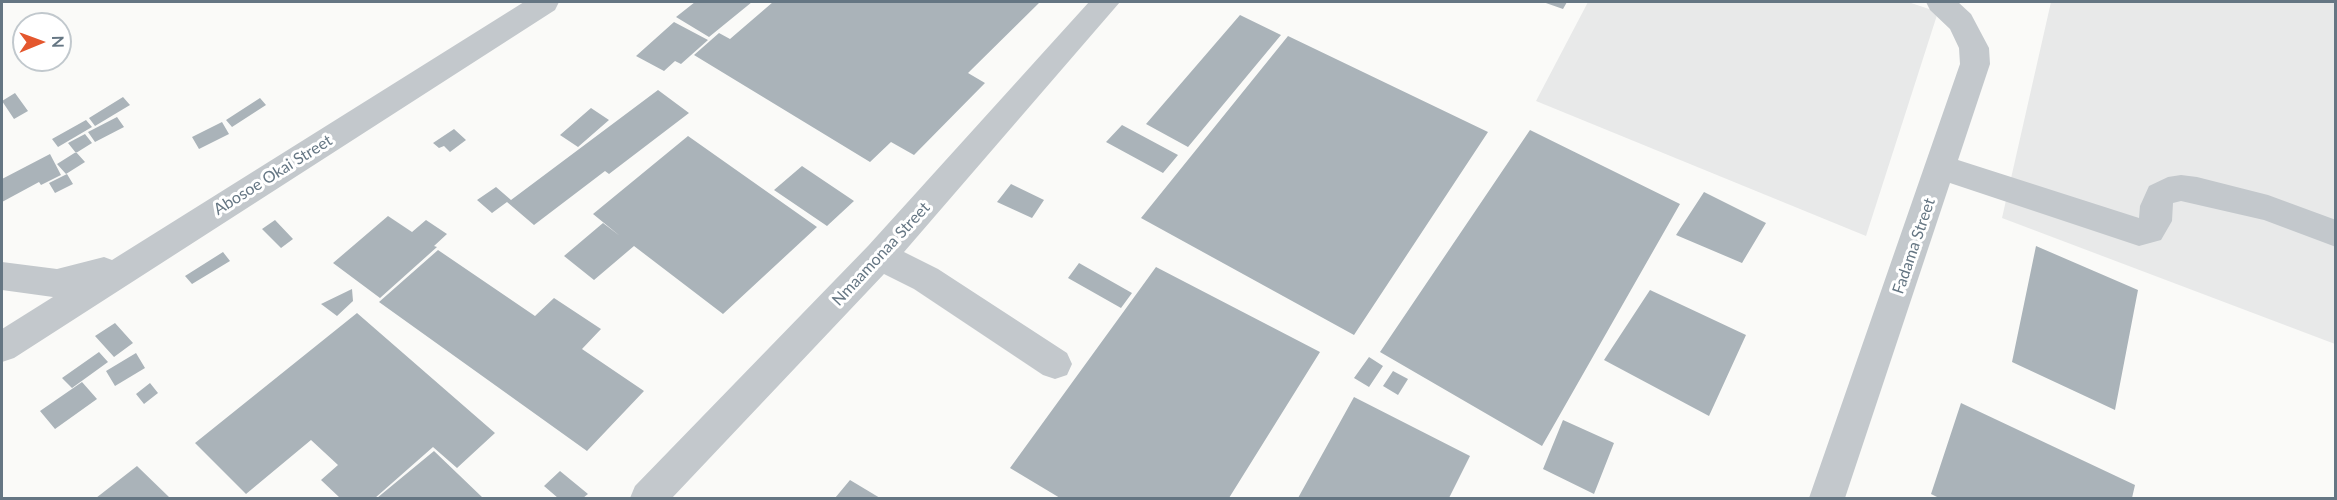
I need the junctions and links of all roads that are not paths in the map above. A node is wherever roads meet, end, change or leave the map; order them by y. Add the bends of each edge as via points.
1 (544, 2) edge
2 (1106, 2) edge
3 (1940, 2) edge
4 (1941, 167) junction
5 (2336, 234) edge
6 (880, 256) junction
7 (132, 264) junction
8 (2, 276) edge
9 (2, 347) edge
10 (1055, 364) dead end
11 (648, 498) edge
12 (1827, 498) edge

1 - 7 street, Abosoe Okai Street
2 - 6 street, Nmaamonaa Street
3 - 4 street, Fadama Street via 1961,22 1974,48 1975,64
4 - 5 street via 2139,232 2149,230 2156,221 2160,195 2181,188 2268,208
4 - 12 street, Fadama Street
6 - 10 street via 926,279
6 - 11 street, Nmaamonaa Street
7 - 8 street via 57,283
7 - 9 street, Abosoe Okai Street

